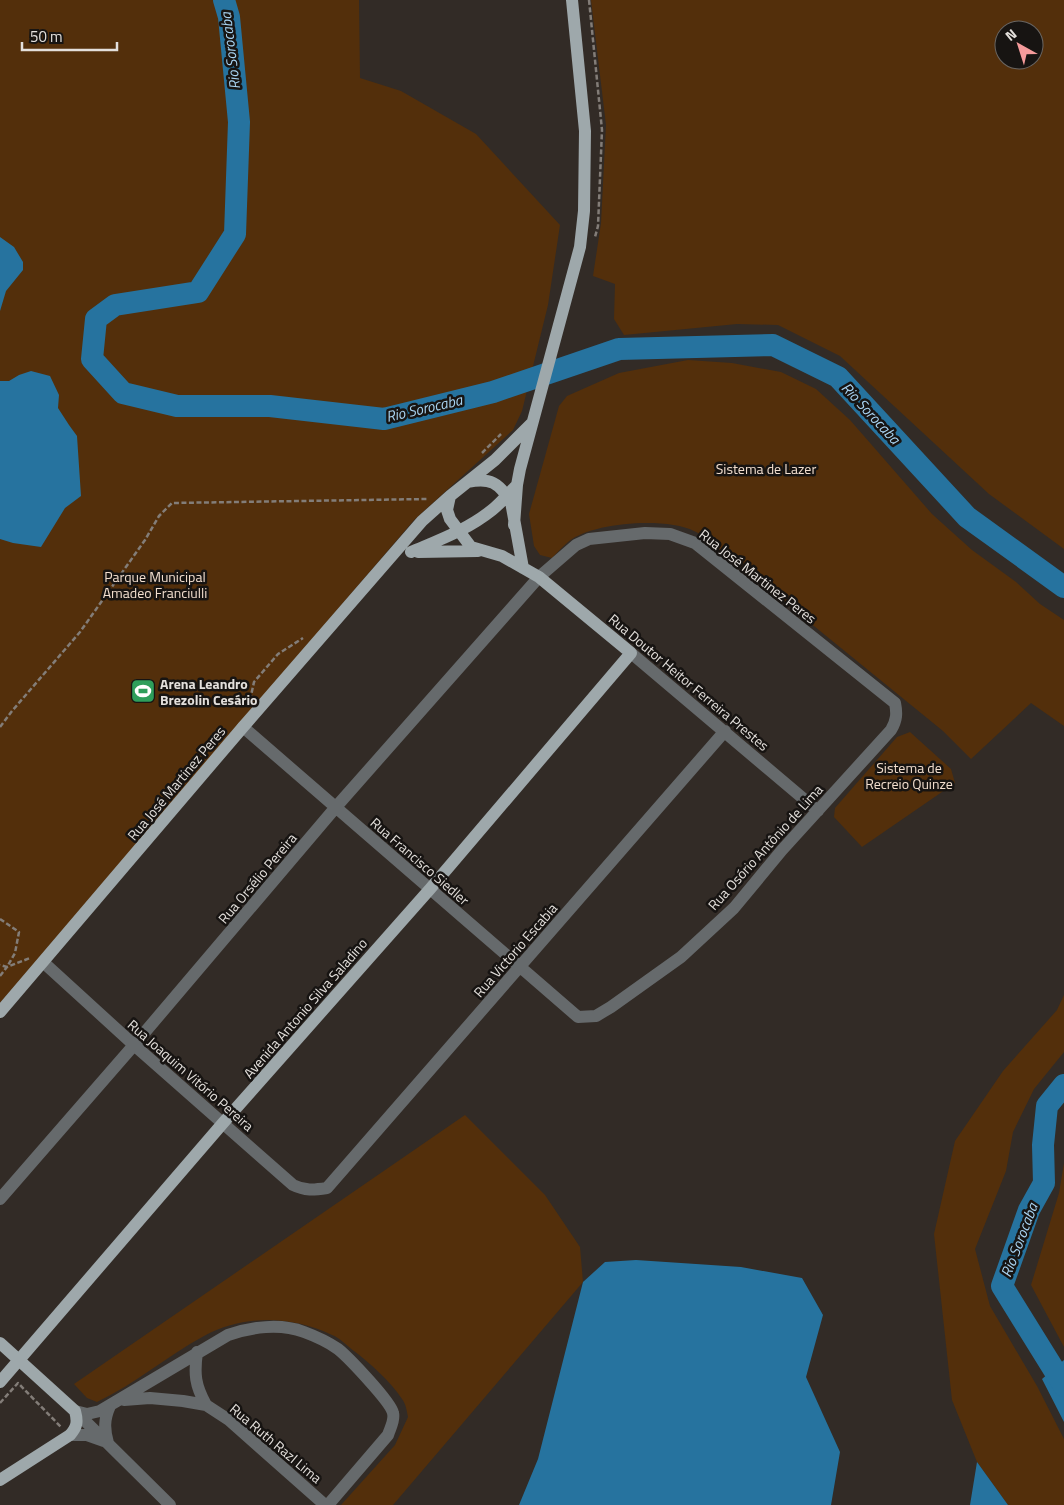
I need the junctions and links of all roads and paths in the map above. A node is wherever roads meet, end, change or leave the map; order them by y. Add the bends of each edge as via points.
1 (572, 0) edge
2 (532, 420) junction
3 (468, 482) junction
4 (517, 485) junction
5 (507, 495) junction
6 (450, 496) junction
7 (430, 499) dead end
8 (514, 525) junction
9 (459, 532) junction
10 (396, 550) junction
11 (481, 551) junction
12 (411, 552) junction
13 (523, 568) junction
14 (539, 577) junction
15 (631, 652) junction
16 (895, 703) joint
17 (0, 727) edge
18 (243, 727) junction
19 (724, 731) junction
20 (336, 807) junction
21 (818, 811) junction
22 (430, 889) junction
23 (0, 919) edge
24 (43, 962) junction
25 (0, 965) edge
26 (520, 967) junction
27 (0, 1012) edge
28 (578, 1017) joint
29 (134, 1045) junction
30 (223, 1123) junction
31 (327, 1188) joint
32 (0, 1200) edge
33 (0, 1343) edge
34 (32, 1344) junction
35 (197, 1352) junction
36 (19, 1359) junction
37 (32, 1371) junction
38 (4, 1377) edge
39 (0, 1403) edge
40 (114, 1403) junction
41 (206, 1405) junction
42 (75, 1411) junction
43 (70, 1435) junction
44 (108, 1443) junction
45 (0, 1480) edge
46 (164, 1503) edge
47 (327, 1505) edge

1 - 2 main road via 585,131 584,211 580,247
2 - 3 main road, Rua José Martinez Peres via 495,460
2 - 4 main road
3 - 5 main road via 486,480 496,484
3 - 6 main road, Rua José Martinez Peres
4 - 5 main road
4 - 8 main road
5 - 8 main road
5 - 9 main road
6 - 9 main road via 447,510
6 - 10 main road, Rua José Martinez Peres
7 - 17 path via 172,503 159,516 80,632
8 - 13 main road
9 - 11 main road via 471,547
9 - 12 main road
10 - 12 main road
10 - 18 main road, Rua José Martinez Peres
11 - 12 main road
11 - 13 main road via 502,556
13 - 14 main road
14 - 15 main road, Rua Doutor Heitor Ferreira Prestes
14 - 16 street, Rua José Martinez Peres via 576,545 589,539 645,533 670,534 695,543
14 - 20 street, Rua Orsélio Pereira
15 - 19 street, Rua Doutor Heitor Ferreira Prestes
15 - 22 main road, Avenida Antonio Silva Saladino
16 - 21 street, Rua Osório Antônio de Lima via 897,714 891,730
18 - 20 street, Rua Francisco Siedler
18 - 24 main road, Rua José Martinez Peres
19 - 21 street, Rua Doutor Heitor Ferreira Prestes
19 - 26 street, Rua Victorio Escabia
20 - 22 street, Rua Francisco Siedler
20 - 29 street, Rua Orsélio Pereira
21 - 28 street, Rua Osório Antônio de Lima via 734,908 681,957 596,1016
22 - 26 street, Rua Francisco Siedler
22 - 30 main road, Avenida Antonio Silva Saladino
23 - 25 path via 19,932 15,953 8,966
24 - 27 main road, Rua José Martinez Peres
24 - 29 street, Rua Joaquim Vitório Pereira
26 - 28 street, Rua Francisco Siedler
26 - 31 street, Rua Victorio Escabia
29 - 30 street, Rua Joaquim Vitório Pereira
29 - 32 street, Rua Orsélio Pereira
30 - 31 street, Rua Joaquim Vitório Pereira via 293,1185 313,1191
30 - 34 main road, Avenida Antonio Silva Saladino
33 - 34 main road
33 - 36 main road
34 - 36 main road, Avenida Antonio Silva Saladino
35 - 40 street
35 - 41 street via 195,1378
35 - 47 street via 238,1331 280,1327 303,1331 339,1350 388,1402 393,1423 388,1435
36 - 37 main road
36 - 38 main road, Avenida Antonio Silva Saladino
37 - 38 main road via 13,1370
37 - 42 main road
39 - 43 path via 18,1383
40 - 41 street, Rua Ruth Razl Lima via 150,1398
40 - 42 street via 93,1414
40 - 44 street via 105,1417
41 - 47 street, Rua Ruth Razl Lima via 229,1420
42 - 43 main road via 76,1428
42 - 44 street
43 - 44 street via 87,1435
43 - 45 main road
44 - 46 street

